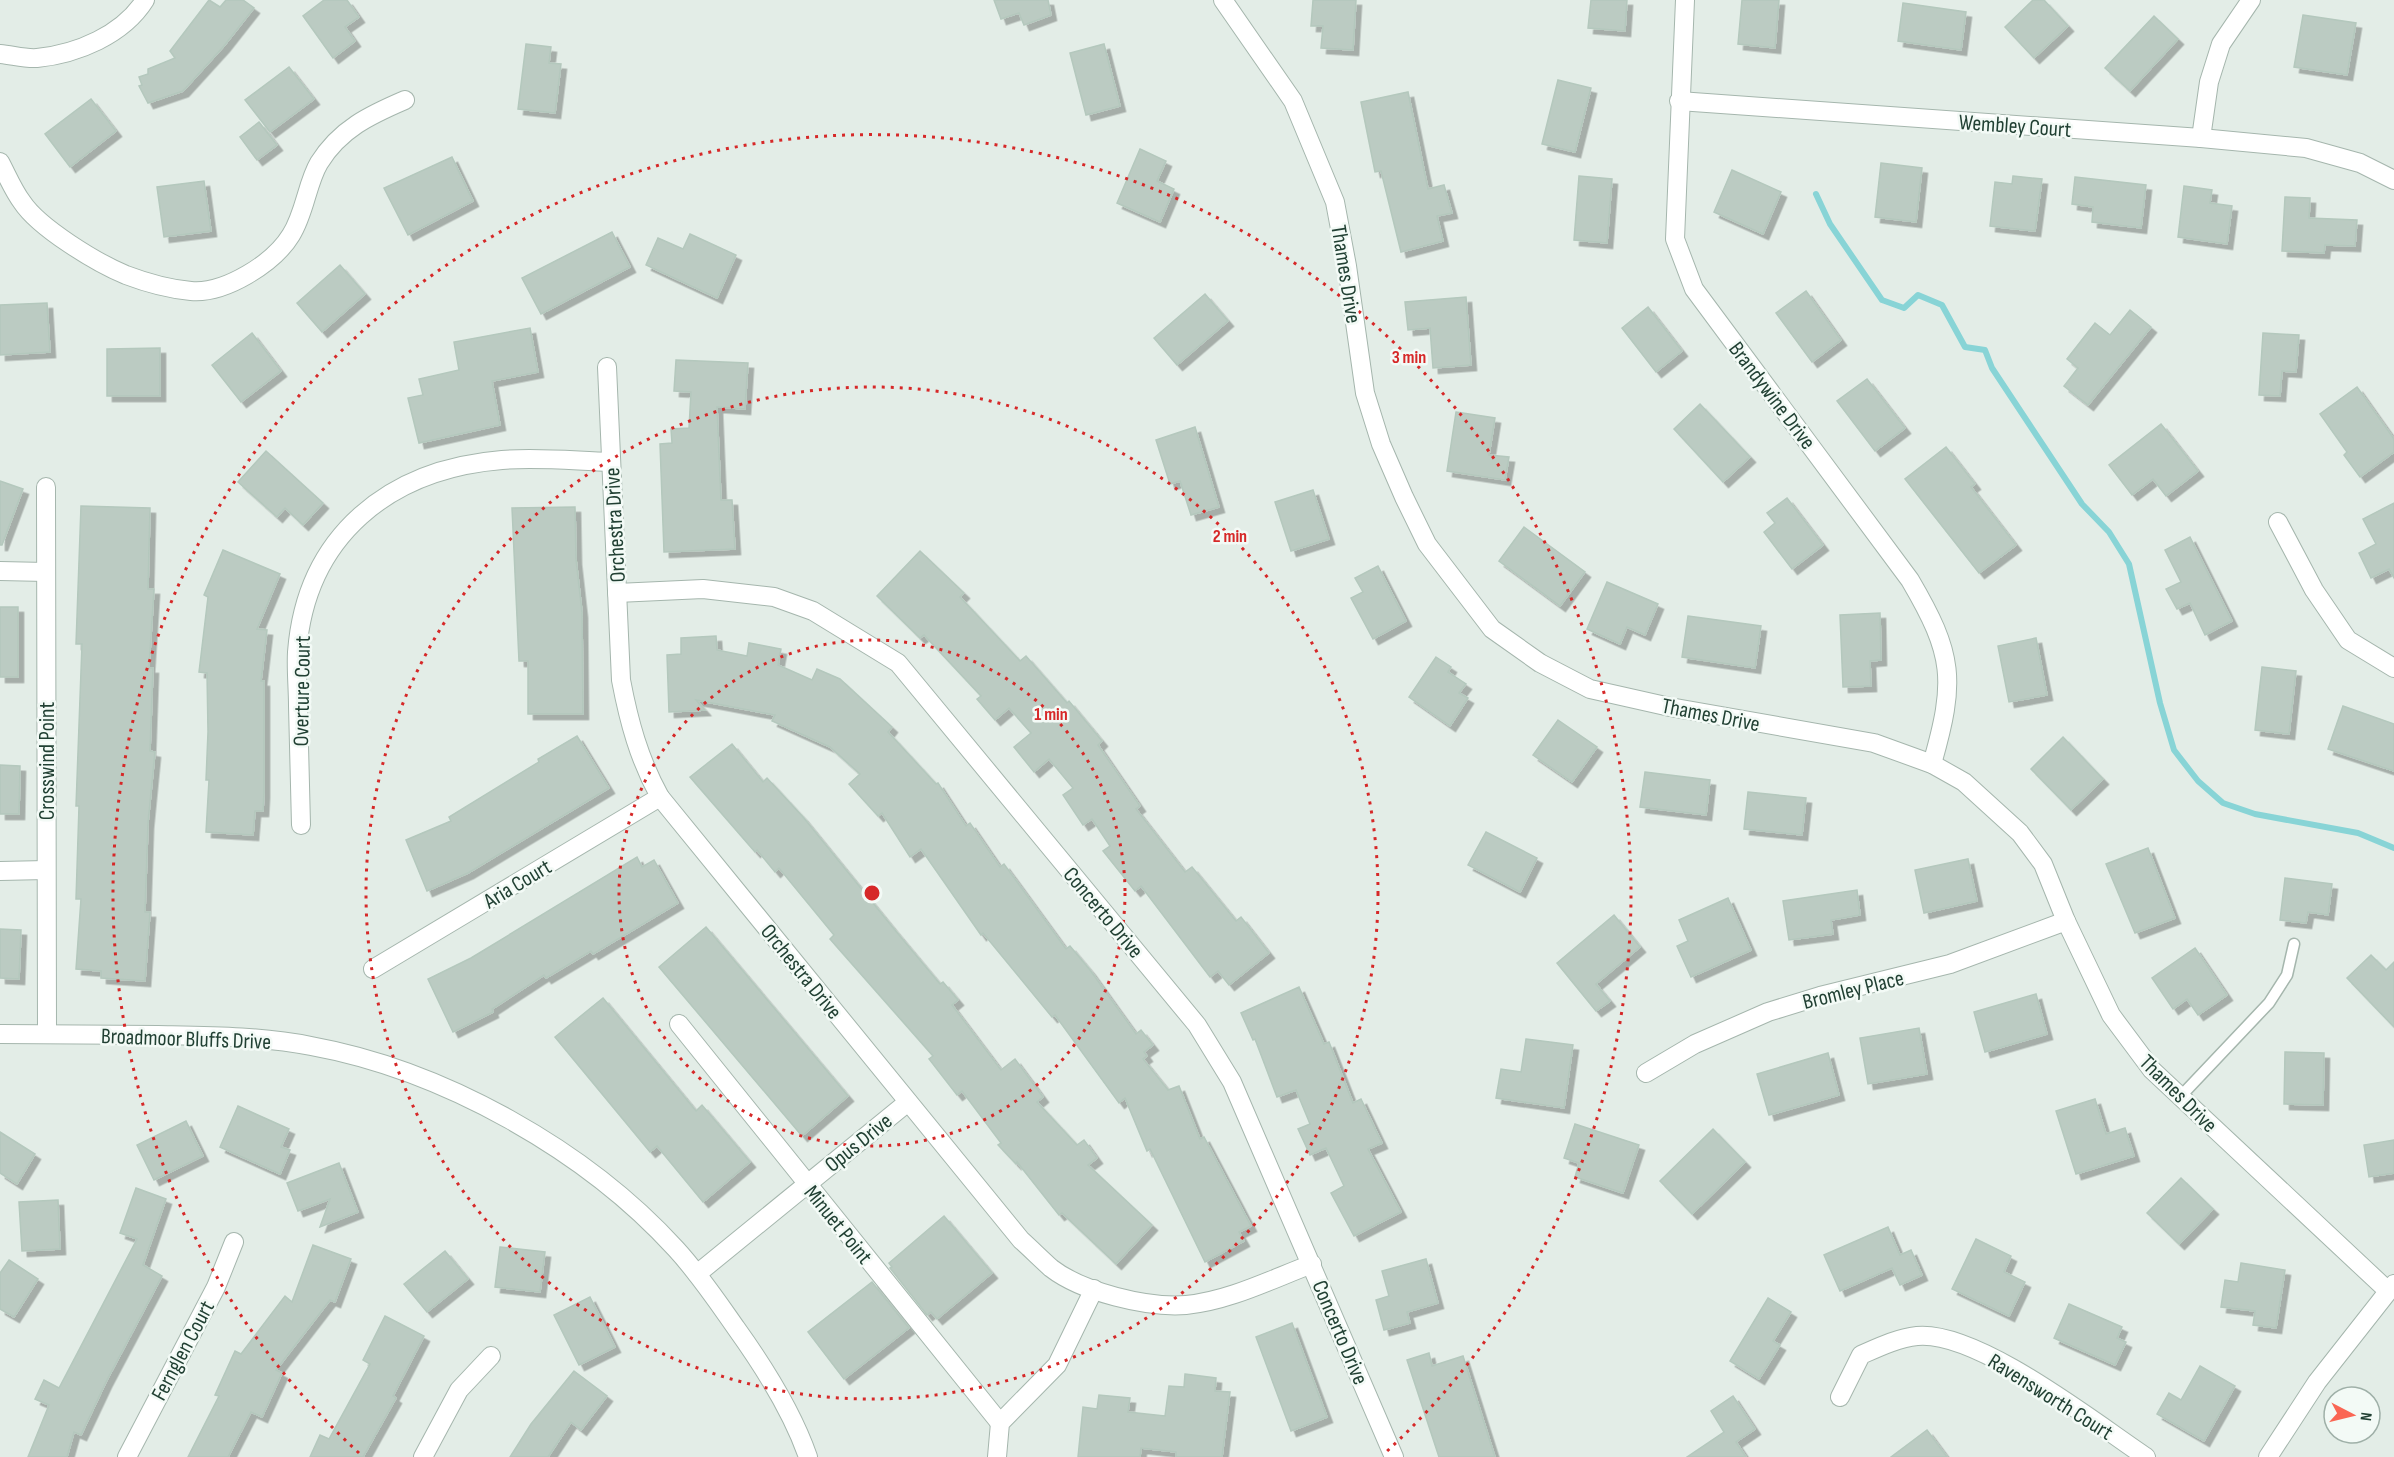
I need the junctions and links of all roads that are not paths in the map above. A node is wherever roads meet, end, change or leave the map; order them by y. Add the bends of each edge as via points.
1 (145, 0) edge
2 (1223, 0) edge
3 (1685, 0) edge
4 (2251, 0) edge
5 (0, 54) edge
6 (405, 100) dead end
7 (1679, 101) junction
8 (2201, 138) junction
9 (0, 162) edge
10 (2394, 180) edge
11 (607, 367) dead end
12 (611, 462) junction
13 (46, 487) dead end
14 (2278, 522) dead end
15 (0, 572) edge
16 (46, 572) junction
17 (617, 593) junction
18 (2394, 668) edge
19 (1932, 764) junction
20 (660, 797) junction
21 (301, 825) dead end
22 (46, 870) junction
23 (0, 871) edge
24 (2066, 921) junction
25 (2294, 944) dead end
26 (374, 969) dead end
27 (679, 1024) dead end
28 (0, 1034) edge
29 (47, 1034) junction
30 (1646, 1073) dead end
31 (2180, 1097) junction
32 (908, 1102) junction
33 (807, 1183) junction
34 (234, 1242) dead end
35 (1312, 1264) junction
36 (697, 1274) junction
37 (2391, 1287) edge
38 (1094, 1289) junction
39 (491, 1356) dead end
40 (1840, 1397) dead end
41 (1000, 1423) junction
42 (127, 1457) edge
43 (423, 1457) edge
44 (808, 1457) edge
45 (997, 1457) edge
46 (1394, 1457) edge
47 (2146, 1457) edge
48 (2268, 1457) edge

1 - 5 street via 120,27 67,52 35,58
2 - 19 street, Thames Drive via 1293,101 1335,202 1365,393 1381,444 1427,544 1492,629 1540,663 1590,689 1874,743
3 - 7 street, Brandywine Drive
4 - 8 street via 2221,44 2209,82
6 - 9 street via 362,119 339,138 318,165 291,236 268,261 236,282 194,291 149,284 108,268 60,237 23,204
7 - 8 street, Wembley Court
7 - 19 street, Brandywine Drive via 1675,239 1694,289 1910,580 1941,641 1947,688 1944,721
8 - 10 street, Wembley Court via 2306,148 2360,163
11 - 12 street, Orchestra Drive
12 - 17 street, Orchestra Drive
12 - 21 street, Overture Court via 502,460 451,468 405,484 360,514 327,554 306,604 297,651
13 - 16 street, Crosswind Point
14 - 18 street via 2314,590 2348,640
15 - 16 street
16 - 22 street, Crosswind Point
17 - 20 street, Orchestra Drive via 621,680 627,714 643,765
17 - 35 street, Concerto Drive via 702,589 774,597 813,611 898,663 1197,1025 1232,1082
19 - 24 street, Thames Drive via 1964,782 2020,833 2043,864
20 - 26 street, Aria Court
20 - 32 street, Orchestra Drive
22 - 23 street
22 - 29 street, Crosswind Point
24 - 30 street, Bromley Place via 1950,964 1768,1012 1695,1044
24 - 31 street, Thames Drive via 2111,1015 2152,1070
25 - 31 lane via 2287,975 2269,1003
27 - 33 street, Minuet Point
28 - 29 street, Broadmoor Bluffs Drive
29 - 36 street, Broadmoor Bluffs Drive via 249,1036 367,1058 400,1070 488,1108 547,1143 616,1193
31 - 37 street, Thames Drive
32 - 33 street, Opus Drive
32 - 38 street, Orchestra Drive via 1021,1240 1053,1269
33 - 36 street, Opus Drive
33 - 41 street, Minuet Point
34 - 42 street, Fernglen Court via 216,1287
35 - 38 street, Orchestra Drive via 1230,1295 1186,1305 1142,1302
35 - 46 street, Concerto Drive
36 - 44 street, Broadmoor Bluffs Drive via 752,1350
37 - 48 street via 2317,1382
38 - 41 street via 1057,1365
39 - 43 street via 459,1390
40 - 47 street, Ravensworth Court via 1861,1355 1918,1335 1943,1339 1985,1353 2024,1375
41 - 45 street

